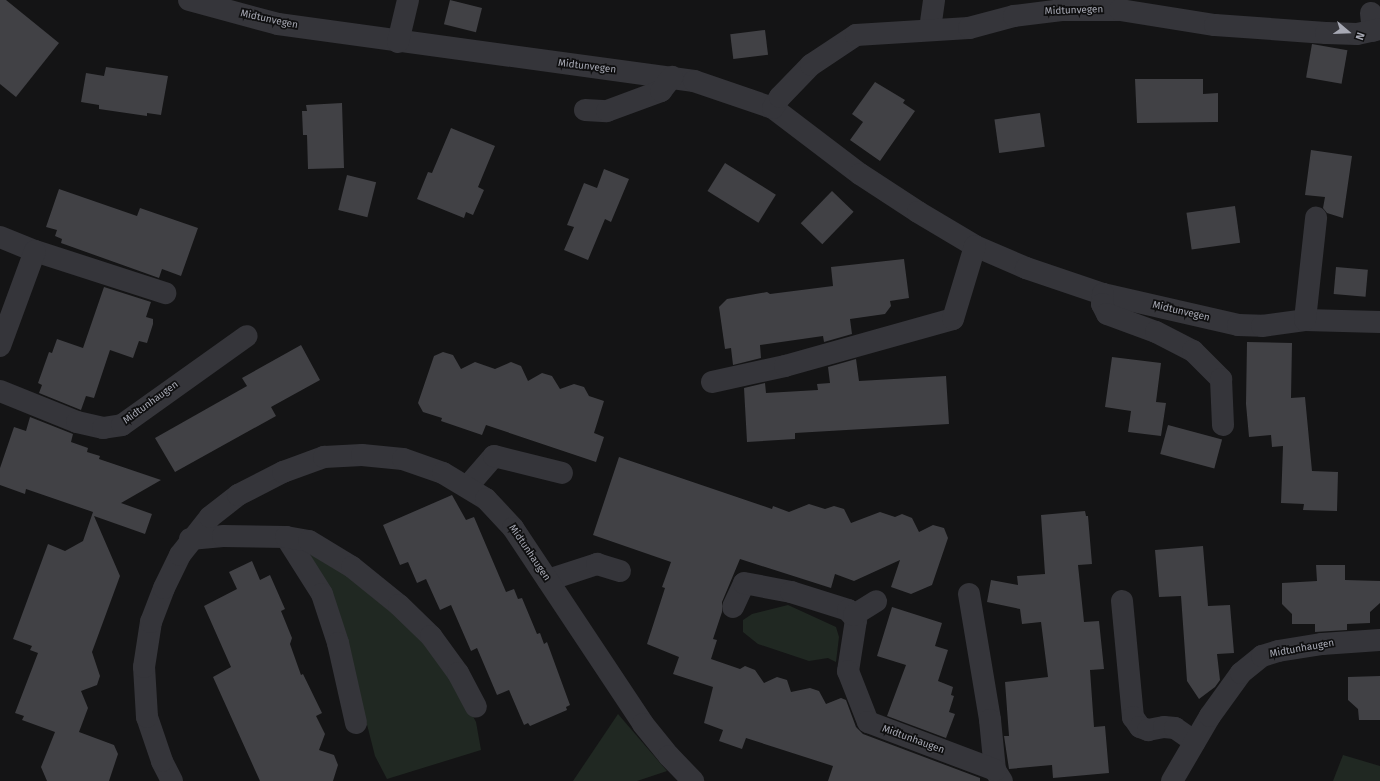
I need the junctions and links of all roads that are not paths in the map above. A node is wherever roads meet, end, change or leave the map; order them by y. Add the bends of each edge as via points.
1 (189, 0) edge
2 (408, 0) edge
3 (934, 0) edge
4 (1375, 25) edge
5 (930, 28) junction
6 (398, 42) junction
7 (672, 77) junction
8 (773, 108) junction
9 (585, 110) dead end
10 (1316, 218) dead end
11 (0, 237) edge
12 (975, 246) junction
13 (34, 251) junction
14 (165, 293) dead end
15 (1103, 294) junction
16 (1304, 320) junction
17 (1349, 320) junction
18 (1380, 322) edge
19 (1380, 333) edge
20 (246, 336) dead end
21 (0, 346) edge
22 (712, 382) dead end
23 (0, 390) edge
24 (1223, 425) dead end
25 (562, 473) dead end
26 (466, 487) junction
27 (286, 537) junction
28 (190, 539) junction
29 (620, 571) dead end
30 (548, 580) junction
31 (970, 594) dead end
32 (1122, 600) dead end
33 (876, 601) dead end
34 (733, 608) dead end
35 (854, 615) junction
36 (1380, 640) edge
37 (476, 707) dead end
38 (356, 723) dead end
39 (1195, 742) junction
40 (999, 775) edge
41 (172, 781) edge
42 (693, 781) edge
43 (1172, 781) edge

1 - 6 street, Midtunvegen via 278,24
2 - 6 street
3 - 5 street
4 - 5 street, Midtunvegen via 1326,33 1215,25 1120,10 1062,10 1014,16 969,28
5 - 8 street, Midtunvegen via 856,35 811,65 780,97
6 - 7 street, Midtunvegen
7 - 8 street, Midtunvegen via 728,91
7 - 9 street via 661,92 607,111
8 - 12 street, Midtunvegen via 860,174
10 - 16 street
11 - 13 street via 21,243
12 - 15 street, Midtunvegen via 1026,268
12 - 22 street via 953,319 785,366
13 - 14 street
13 - 21 street
15 - 16 street, Midtunvegen via 1238,325 1262,326
15 - 24 street via 1102,304 1107,314 1156,332 1193,351 1221,379
16 - 17 street, Midtunvegen
17 - 18 street, Midtunvegen
17 - 19 street, Midtunvegen
20 - 23 street, Midtunhaugen via 122,425 103,428 77,422
25 - 26 street via 494,456
26 - 28 street, Midtunhaugen via 443,473 403,459 362,455 324,457 283,472 238,495 210,517
26 - 30 street, Midtunhaugen via 486,499 514,528
27 - 28 street via 223,536
27 - 37 street via 309,541 352,567 399,605 431,636 458,673
27 - 38 street via 322,594 338,643
28 - 41 street, Midtunhaugen via 164,588 151,622 144,667 147,717 162,761
29 - 30 street via 597,564
30 - 42 street, Midtunhaugen via 643,724
31 - 40 street, Midtunhaugen
32 - 39 street via 1134,717 1140,727 1148,730 1175,728
33 - 35 street
34 - 35 street via 744,583 792,592 848,610
35 - 40 street, Midtunhaugen via 856,620 848,671 868,722
36 - 39 street, Midtunhaugen via 1322,644 1262,656 1241,673
39 - 43 street, Midtunhaugen

